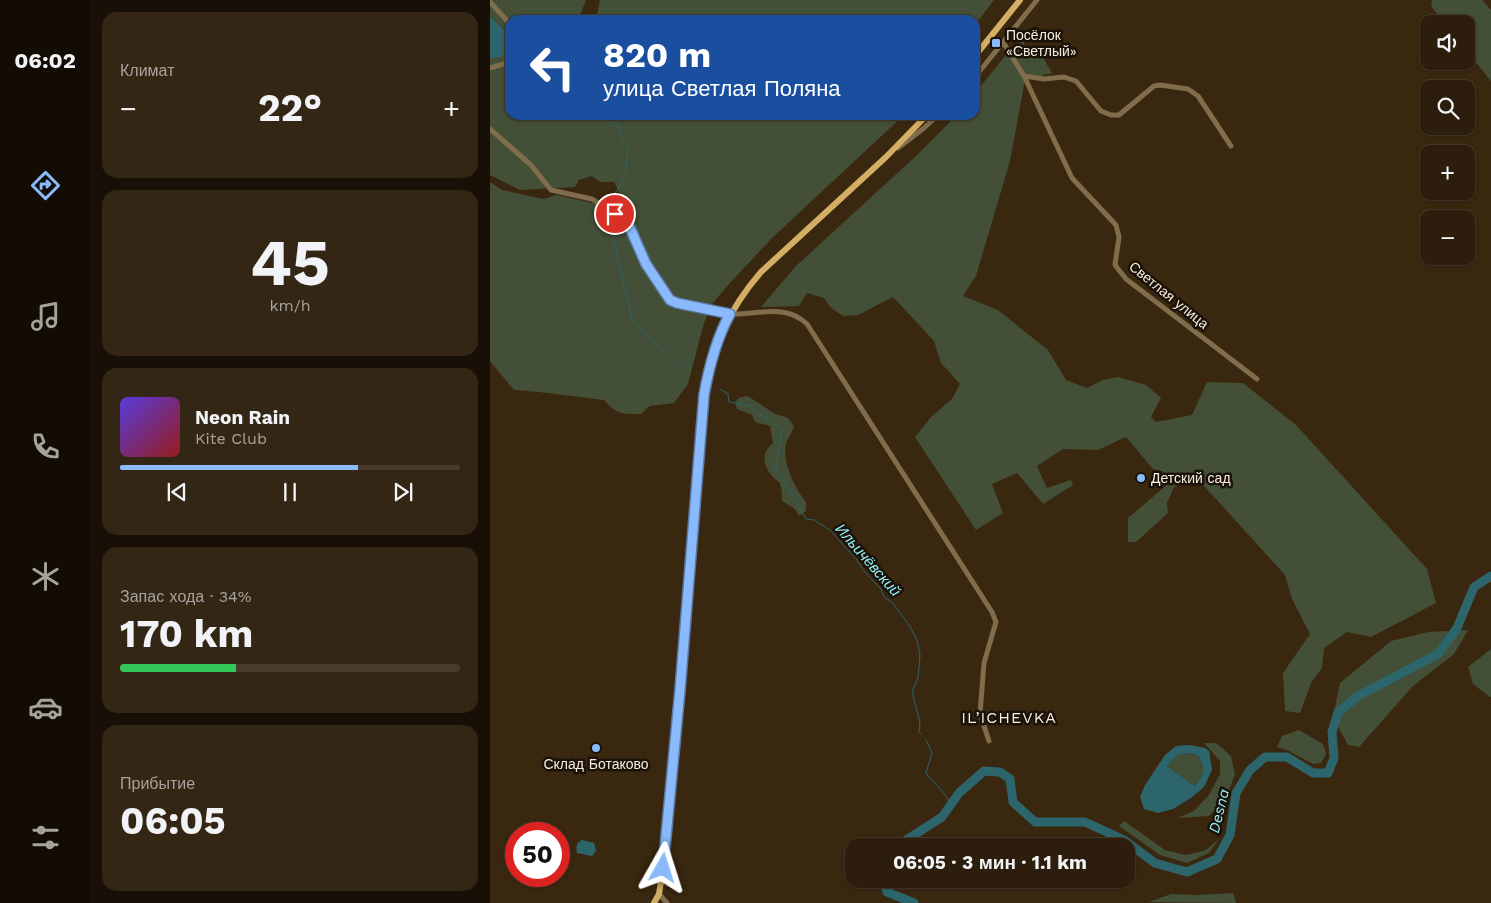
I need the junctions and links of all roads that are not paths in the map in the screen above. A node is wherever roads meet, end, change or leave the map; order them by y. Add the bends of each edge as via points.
1 (1020, 0) edge
2 (1037, 0) edge
3 (490, 2) edge
4 (505, 18) edge
5 (1004, 42) junction
6 (980, 50) edge
7 (505, 64) edge
8 (490, 68) edge
9 (980, 70) edge
10 (1024, 76) junction
11 (921, 120) edge
12 (933, 120) edge
13 (490, 129) edge
14 (1231, 146) dead end
15 (886, 156) junction
16 (730, 314) junction
17 (1256, 379) dead end
18 (989, 741) dead end
19 (659, 894) junction
20 (654, 903) edge
21 (667, 903) edge

1 - 6 main road
2 - 5 street
3 - 4 street
5 - 9 street
5 - 10 street
7 - 8 street
10 - 14 street via 1064,77 1076,81 1101,111 1111,115 1118,115 1154,86 1188,90 1198,96
10 - 17 street, Светлая улица via 1072,178 1116,225 1119,238 1114,265 1126,279
11 - 15 main road
12 - 15 street
13 - 16 street via 530,165 550,190 592,199 627,221 646,264 670,300
15 - 16 main road via 761,272
16 - 18 street via 784,312 799,316 807,324 992,612 996,622 984,663 980,714
16 - 19 main road via 708,371 704,395 680,690
19 - 20 main road
19 - 21 street

